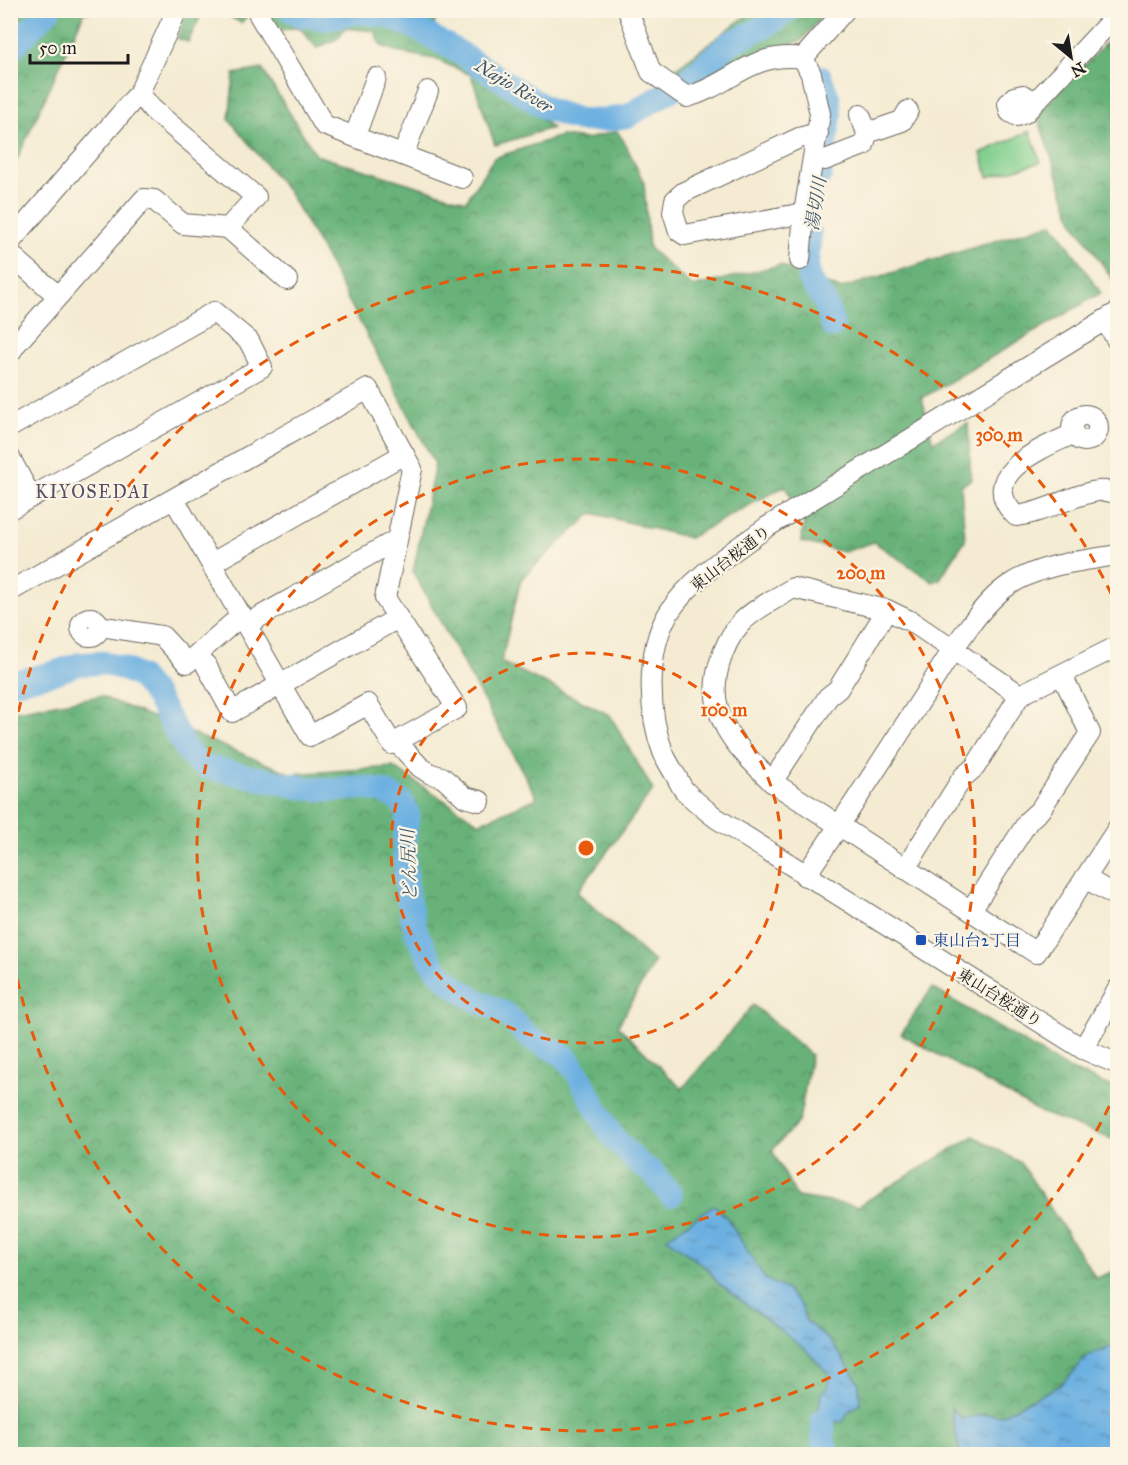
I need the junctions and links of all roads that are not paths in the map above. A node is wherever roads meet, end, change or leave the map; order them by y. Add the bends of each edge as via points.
1 (177, 10) edge
2 (845, 10) edge
3 (627, 11) edge
4 (260, 13) edge
5 (1118, 19) edge
6 (803, 58) junction
7 (376, 78) dead end
8 (428, 91) dead end
9 (139, 93) junction
10 (1035, 102) dead end
11 (908, 111) dead end
12 (818, 133) junction
13 (355, 136) junction
14 (403, 155) junction
15 (814, 158) junction
16 (462, 178) dead end
17 (804, 213) junction
18 (228, 228) junction
19 (10, 242) edge
20 (10, 254) edge
21 (800, 260) dead end
22 (287, 280) dead end
23 (58, 296) junction
24 (1111, 316) edge
25 (1118, 342) edge
26 (10, 353) edge
27 (10, 427) edge
28 (1073, 434) dead end
29 (404, 454) junction
30 (10, 458) edge
31 (1118, 493) edge
32 (31, 496) junction
33 (174, 499) junction
34 (10, 509) edge
35 (396, 540) junction
36 (1118, 555) edge
37 (212, 563) junction
38 (10, 591) edge
39 (887, 610) junction
40 (398, 618) junction
41 (245, 619) junction
42 (100, 626) dead end
43 (1118, 646) edge
44 (954, 649) junction
45 (206, 664) dead end
46 (1062, 675) junction
47 (281, 684) junction
48 (1020, 695) junction
49 (396, 741) junction
50 (772, 782) junction
51 (480, 801) dead end
52 (839, 827) junction
53 (1118, 828) edge
54 (904, 869) junction
55 (806, 876) junction
56 (1085, 878) junction
57 (1118, 897) edge
58 (971, 910) junction
59 (1118, 989) edge
60 (1083, 1049) junction
61 (1118, 1064) edge

1 - 9 street
2 - 6 street
3 - 6 street via 651,72 687,97 750,64 786,56
4 - 13 street via 324,125
5 - 10 street via 1108,24
6 - 12 street via 812,74 820,114
7 - 13 street
8 - 14 street
9 - 18 street via 152,109 256,197
9 - 19 street
11 - 15 street via 902,121 863,124 864,146 825,160
12 - 15 street
12 - 17 street via 799,138 684,192 675,200 673,212 679,231 685,235
13 - 14 street
14 - 16 street
15 - 17 street
17 - 21 street
18 - 22 street
18 - 23 street via 183,224 154,200 144,199
20 - 23 street
23 - 26 street
24 - 25 street
24 - 55 street, 東山台桜通り via 767,527 692,585 668,614 652,669 653,718 663,753 685,791 716,818
27 - 32 street via 214,312 249,341 262,367
28 - 31 street via 1016,465 1003,482 1002,497 1007,507 1016,516 1099,491
29 - 33 street via 368,389
29 - 35 street via 412,470
29 - 37 street
30 - 32 street
32 - 34 street
33 - 37 street
33 - 38 street
35 - 40 street via 385,598
35 - 41 street
36 - 44 street via 1032,573 1008,586 988,602
37 - 41 street
39 - 44 street
39 - 50 street via 838,689 828,697
39 - 50 street via 793,588 740,624 723,650 715,677 716,702 724,726 738,748
40 - 47 street
40 - 49 street via 457,708
41 - 42 street via 187,663 162,636
41 - 47 street
43 - 46 street
44 - 48 street
44 - 52 street
45 - 47 street via 232,712
46 - 48 street
46 - 58 street via 1090,733
47 - 49 street via 310,736 368,704 392,744
48 - 54 street
49 - 51 street via 420,768 442,777 465,797
50 - 52 street
52 - 54 street
52 - 55 street
53 - 56 street
54 - 58 street
55 - 60 street, 東山台桜通り
56 - 57 street
56 - 58 street via 1036,953
59 - 60 street
60 - 61 street, 東山台桜通り

